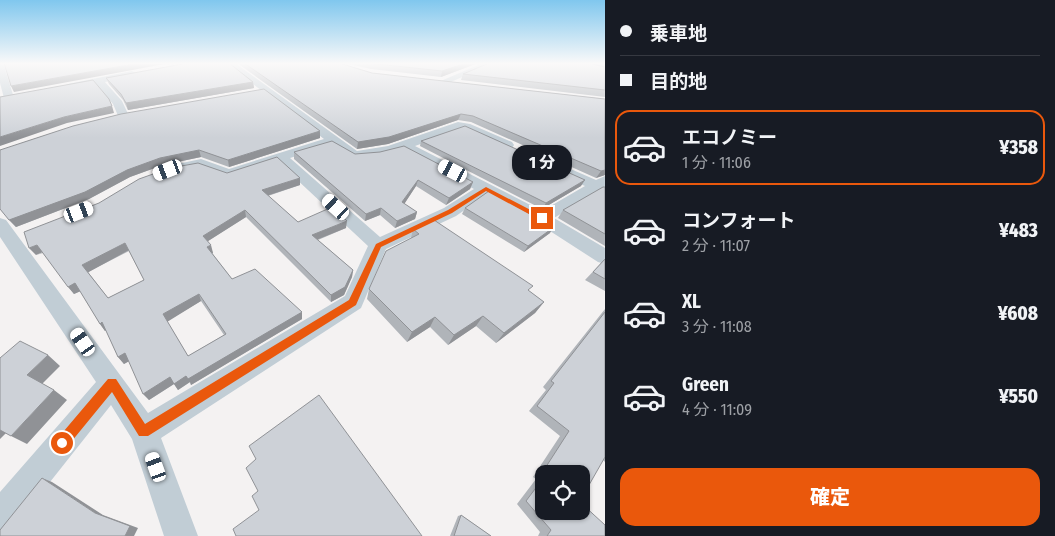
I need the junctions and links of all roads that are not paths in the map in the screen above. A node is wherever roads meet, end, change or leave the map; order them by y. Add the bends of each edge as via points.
1 (62, 88) edge
2 (104, 88) edge
3 (264, 88) edge
4 (57, 89) edge
5 (267, 90) junction
6 (248, 94) edge
7 (124, 116) edge
8 (333, 140) junction
9 (402, 145) junction
10 (518, 150) edge
11 (280, 157) junction
12 (552, 166) edge
13 (160, 173) edge
14 (602, 186) edge
15 (486, 188) junction
16 (542, 218) junction
17 (10, 235) edge
18 (378, 245) junction
19 (605, 257) edge
20 (112, 383) junction
21 (144, 432) junction
22 (0, 518) edge
23 (181, 536) edge

1 - 4 street
2 - 7 street via 118,103
3 - 5 street
5 - 6 street
5 - 8 street
8 - 9 street via 354,154 363,155
8 - 11 street
9 - 10 street via 458,126
9 - 15 street
11 - 13 street via 228,174 201,163
11 - 18 street
12 - 14 street
14 - 16 street
15 - 16 street
15 - 18 street via 450,212
16 - 19 street
17 - 20 street
18 - 21 street via 352,302
20 - 21 street
20 - 22 street
21 - 23 street

